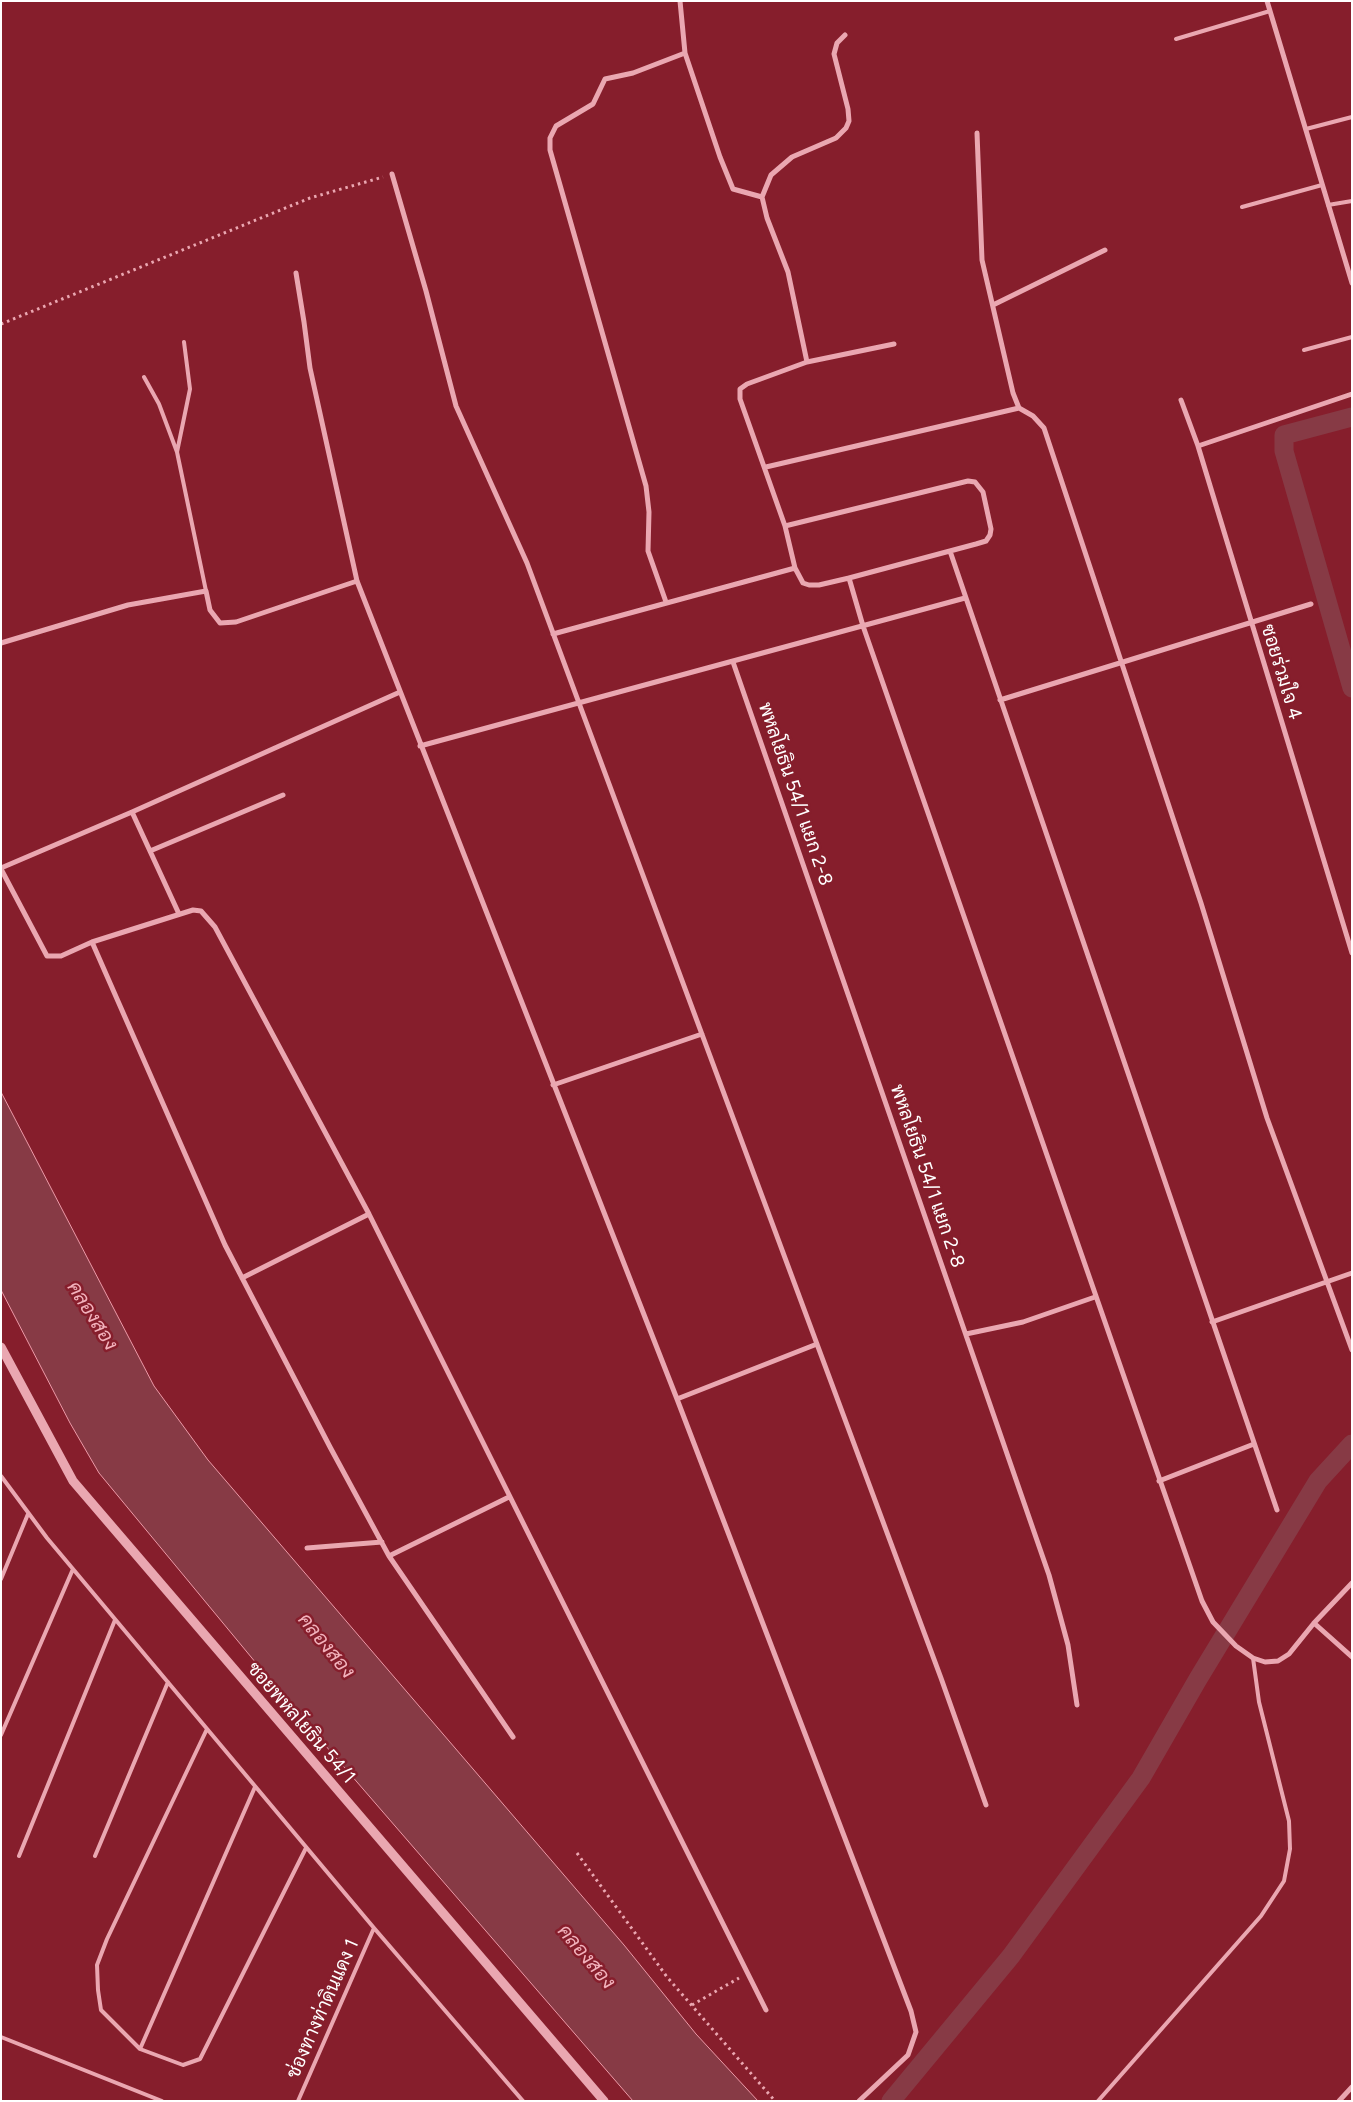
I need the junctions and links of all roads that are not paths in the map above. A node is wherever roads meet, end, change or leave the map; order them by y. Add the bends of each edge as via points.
1 (680, 1) edge
2 (1267, 1) edge
3 (1270, 11) junction
4 (845, 35) dead end
5 (1176, 39) dead end
6 (685, 53) junction
7 (1352, 117) edge
8 (1306, 129) junction
9 (977, 133) dead end
10 (392, 174) road end
11 (1322, 184) junction
12 (762, 197) junction
13 (1352, 201) edge
14 (1328, 205) junction
15 (1242, 207) dead end
16 (1105, 250) dead end
17 (296, 273) dead end
18 (1352, 283) edge
19 (992, 305) junction
20 (1352, 337) edge
21 (184, 342) dead end
22 (894, 344) dead end
23 (1304, 350) dead end
24 (808, 362) junction
25 (144, 377) dead end
26 (1352, 394) edge
27 (1181, 400) dead end
28 (1019, 408) junction
29 (1198, 446) junction
30 (177, 452) junction
31 (766, 467) junction
32 (785, 526) junction
33 (950, 551) junction
34 (795, 568) junction
35 (849, 578) junction
36 (357, 581) junction
37 (206, 590) junction
38 (965, 598) junction
39 (666, 602) junction
40 (1311, 604) dead end
41 (1251, 623) junction
42 (863, 626) junction
43 (553, 634) junction
44 (1, 643) edge
45 (733, 662) junction
46 (1121, 663) junction
47 (400, 692) junction
48 (1000, 700) junction
49 (578, 703) junction
50 (420, 746) junction
51 (283, 795) dead end
52 (132, 812) junction
53 (150, 850) junction
54 (1, 869) edge
55 (179, 914) junction
56 (92, 942) junction
57 (1352, 954) edge
58 (702, 1034) junction
59 (553, 1085) junction
60 (369, 1214) junction
61 (1352, 1273) edge
62 (242, 1278) junction
63 (1326, 1282) junction
64 (1095, 1297) junction
65 (1212, 1322) junction
66 (966, 1334) junction
67 (817, 1344) junction
68 (1, 1347) edge
69 (1352, 1350) edge
70 (677, 1399) junction
71 (1254, 1444) junction
72 (1, 1476) edge
73 (1159, 1481) junction
74 (509, 1497) junction
75 (1277, 1510) dead end
76 (28, 1514) junction
77 (382, 1542) junction
78 (307, 1548) dead end
79 (389, 1556) junction
80 (73, 1569) junction
81 (1, 1579) edge
82 (1352, 1583) edge
83 (115, 1620) junction
84 (1314, 1623) junction
85 (1352, 1657) edge
86 (1254, 1658) junction
87 (168, 1682) junction
88 (1077, 1706) dead end
89 (207, 1729) junction
90 (1, 1735) edge
91 (513, 1737) dead end
92 (256, 1787) junction
93 (986, 1805) dead end
94 (306, 1848) junction
95 (19, 1856) dead end
96 (95, 1856) dead end
97 (374, 1928) junction
98 (766, 2010) dead end
99 (1, 2037) edge
100 (140, 2049) junction
101 (1352, 2087) edge
102 (162, 2101) edge
103 (298, 2101) edge
104 (523, 2101) edge
105 (604, 2101) edge
106 (859, 2101) edge
107 (1098, 2101) edge
108 (1339, 2101) edge

1 - 6 street
2 - 3 street
3 - 5 lane
3 - 8 street
4 - 12 street via 837,43 834,54 848,109 846,128 836,138 792,157 771,175
6 - 12 street via 733,189
6 - 39 street via 632,73 605,79 593,104 556,126 550,138 550,150 646,486 648,551
7 - 8 lane
8 - 11 street
9 - 19 street via 982,260
10 - 43 street via 456,406 527,563
11 - 14 street
11 - 15 lane
12 - 24 street via 788,272
13 - 14 lane
14 - 18 street
16 - 19 street
17 - 36 street via 310,368
19 - 28 street
20 - 23 lane
21 - 30 lane via 190,389
22 - 24 street
24 - 31 street via 740,389 740,398
25 - 30 lane via 159,404
26 - 29 street
27 - 29 street, ซอยร่วมใจ 4
28 - 31 street
28 - 46 street via 1044,428
29 - 41 street, ซอยร่วมใจ 4
30 - 37 lane
31 - 32 street
32 - 33 street via 962,481 975,482 983,492 990,535 981,543
32 - 34 street
33 - 35 street
33 - 38 street
34 - 35 street via 803,583 809,585
34 - 39 street
35 - 42 street
36 - 37 street via 236,622 220,623 210,610
36 - 47 street
37 - 44 street via 128,605
38 - 42 street
38 - 48 street
39 - 43 street
40 - 41 street
41 - 46 street
41 - 57 street, ซอยร่วมใจ 4
42 - 45 street
42 - 64 street
43 - 49 street
45 - 49 street
45 - 66 street, พหลโยธิน 54/1 แยก 2-8
46 - 48 street
46 - 63 street via 1201,903 1267,1118
47 - 50 street
47 - 52 street
48 - 65 street
49 - 50 street
49 - 58 street
50 - 59 street
51 - 53 street
52 - 53 street
52 - 54 street
53 - 55 street
54 - 56 street via 47,956 61,956
55 - 56 street
55 - 60 street via 201,911 215,927
56 - 62 street
58 - 59 street
58 - 67 street
59 - 70 street
60 - 62 street
60 - 74 street
61 - 63 street
62 - 77 street
63 - 65 street
63 - 69 street
64 - 66 street via 1023,1322
64 - 73 street
65 - 71 street
66 - 88 street, พหลโยธิน 54/1 แยก 2-8 via 1050,1575 1068,1645
67 - 70 street
67 - 93 street
68 - 105 street, ซอยพหลโยธิน 54/1 via 74,1481
70 - 106 street via 911,2011 916,2032 908,2055
71 - 73 street
71 - 75 street
72 - 76 lane
73 - 86 street via 1202,1601 1213,1622 1236,1646
74 - 79 street
74 - 98 street
76 - 80 lane
76 - 81 lane
77 - 78 street
77 - 79 street
79 - 91 street
80 - 83 lane
80 - 90 lane
82 - 84 street
83 - 87 lane
83 - 95 lane
84 - 85 street
84 - 86 street via 1289,1654 1278,1661 1265,1662
86 - 107 lane via 1260,1702 1290,1821 1290,1849 1284,1881 1256,1922
87 - 89 lane
87 - 96 lane
89 - 92 lane
89 - 100 lane via 97,1965 101,2010
92 - 94 lane
92 - 100 lane
94 - 97 lane
94 - 100 lane via 200,2059 184,2064
97 - 103 lane, ช่องทางท่าดินแดง 1
97 - 104 lane
99 - 102 lane
101 - 108 street

